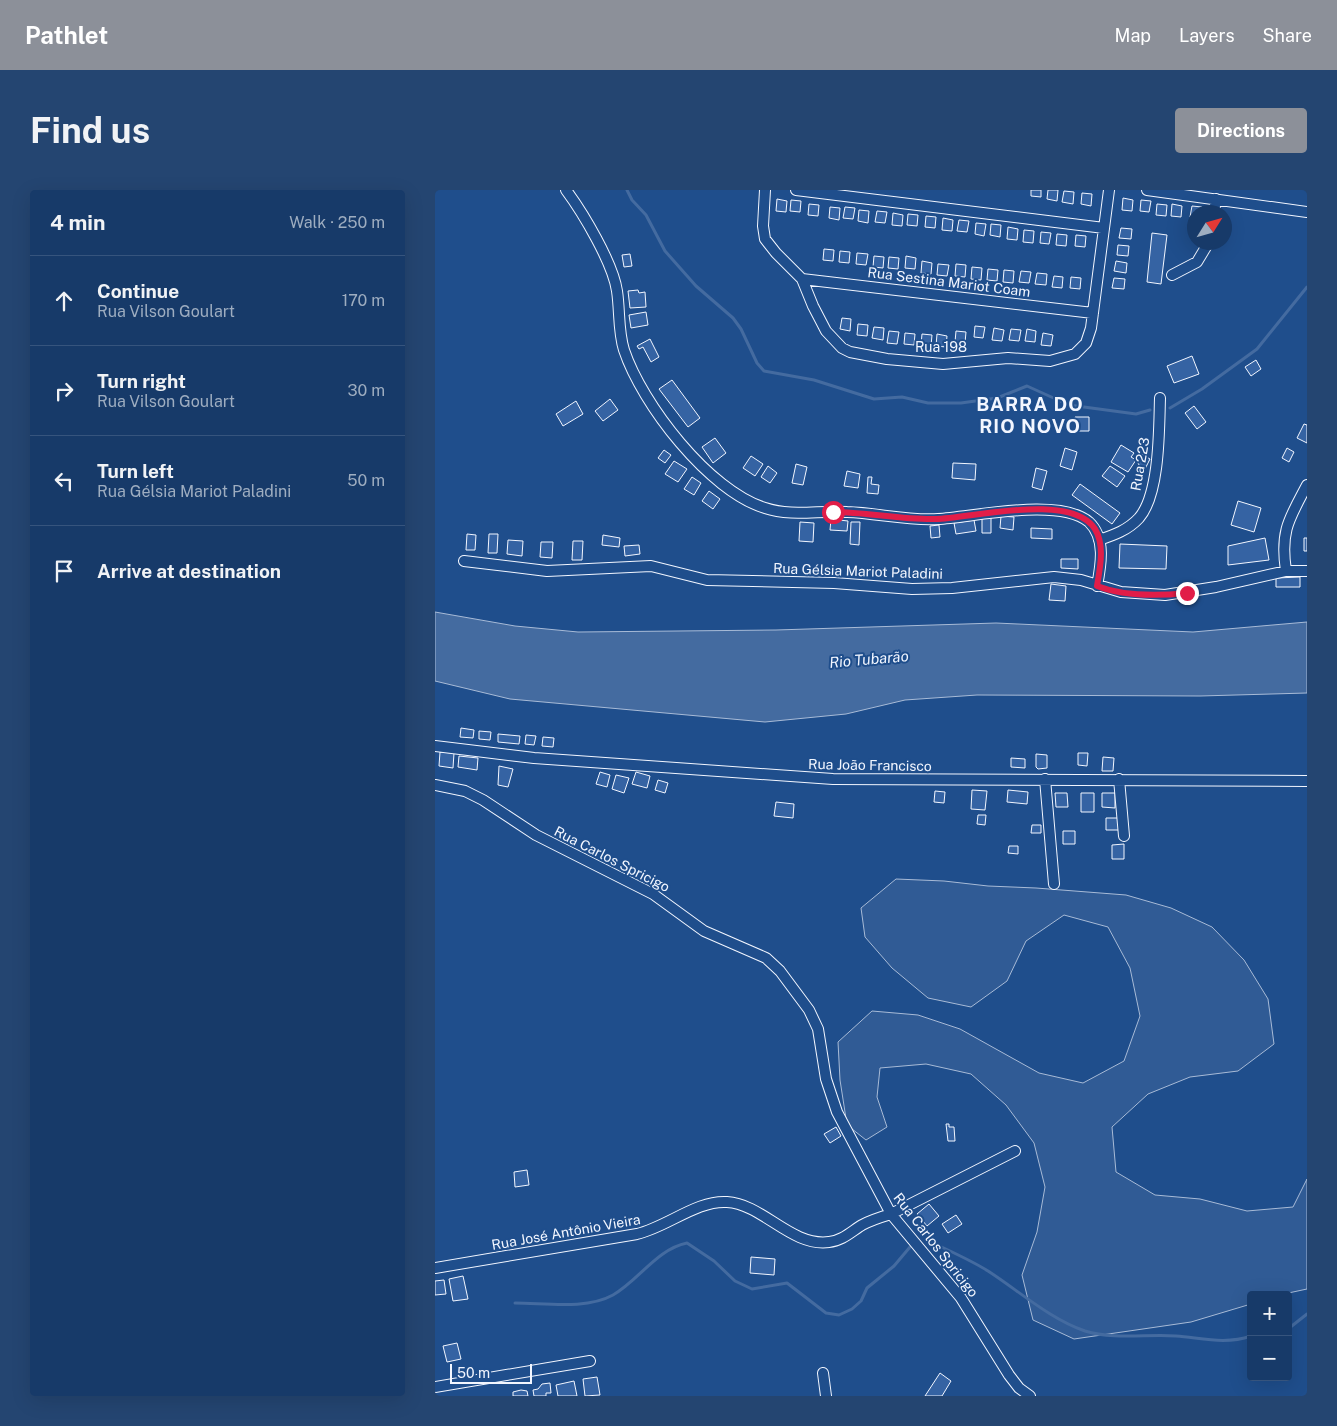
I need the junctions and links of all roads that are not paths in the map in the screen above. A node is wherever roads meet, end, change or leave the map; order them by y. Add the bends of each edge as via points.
1 (765, 190) edge
2 (796, 190) edge
3 (1109, 190) edge
4 (1147, 190) edge
5 (569, 194) edge
6 (1216, 199) junction
7 (1215, 205) edge
8 (1307, 212) edge
9 (1104, 228) junction
10 (1204, 250) edge
11 (1172, 275) dead end
12 (802, 279) junction
13 (1093, 313) junction
14 (1160, 398) dead end
15 (1307, 485) edge
16 (1099, 540) junction
17 (464, 561) dead end
18 (1286, 571) junction
19 (1307, 571) edge
20 (1097, 586) junction
21 (435, 746) edge
22 (1045, 779) junction
23 (1119, 780) junction
24 (1307, 781) edge
25 (435, 786) edge
26 (1124, 836) dead end
27 (1054, 884) dead end
28 (1015, 1151) dead end
29 (891, 1214) junction
30 (435, 1268) edge
31 (590, 1361) dead end
32 (823, 1373) dead end
33 (435, 1387) edge
34 (827, 1396) edge
35 (1030, 1396) edge

1 - 12 street via 765,239
2 - 9 street
3 - 9 street, Rua 198
4 - 6 street
5 - 16 street via 613,276 623,348 647,397 697,460 748,502 782,513 846,512 924,519 998,511 1057,511 1082,518 1095,530
6 - 7 street
6 - 8 street
9 - 13 street, Rua 198
10 - 11 street via 1197,262
12 - 13 street, Rua Sestina Mariot Coam
12 - 13 street, Rua 198 via 819,320 842,348 860,355 887,359 943,364 998,358 1059,360 1075,354 1086,343
14 - 16 street, Rua 223 via 1156,463 1145,507 1130,526
15 - 18 street via 1286,527 1283,540
16 - 20 street
17 - 20 street, Rua Gélsia Mariot Paladini via 547,571 651,566 707,580 834,583 911,589 1054,577 1071,578
18 - 19 street, Rua Gélsia Mariot Paladini
18 - 20 street, Rua Gélsia Mariot Paladini via 1165,595 1121,592
21 - 22 street, Rua João Francisco via 534,758 805,778
22 - 23 street, Rua João Francisco
22 - 27 street
23 - 24 street, Rua João Francisco
23 - 26 street
25 - 29 street, Rua Carlos Spricigo via 465,791 483,800 536,835 653,894 704,931 752,950 773,965 794,987 815,1023 822,1044 826,1080 837,1112
28 - 29 street, Rua José Antônio Vieira
29 - 30 street, Rua José Antônio Vieira via 870,1221 835,1241 817,1242 741,1206 728,1202 712,1203 659,1228 637,1234
29 - 35 street, Rua Carlos Spricigo via 961,1298 1009,1376
31 - 33 street
32 - 34 street

